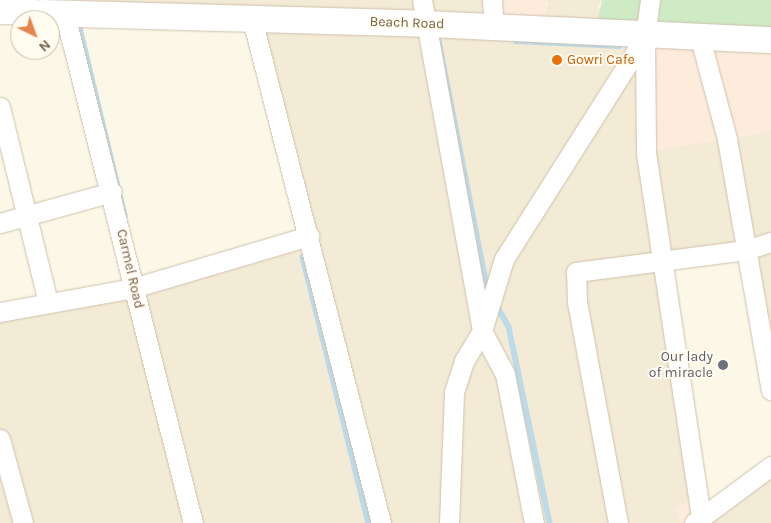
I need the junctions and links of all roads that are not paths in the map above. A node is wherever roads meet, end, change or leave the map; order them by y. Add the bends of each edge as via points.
1 (492, 0) edge
2 (650, 0) edge
3 (30, 9) edge
4 (425, 12) edge
5 (252, 19) junction
6 (494, 28) junction
7 (645, 37) junction
8 (700, 38) junction
9 (771, 40) edge
10 (0, 107) edge
11 (112, 192) junction
12 (30, 215) junction
13 (0, 223) edge
14 (308, 236) junction
15 (771, 242) edge
16 (746, 250) junction
17 (664, 262) junction
18 (133, 288) junction
19 (48, 303) junction
20 (0, 312) edge
21 (482, 331) junction
22 (771, 390) edge
23 (0, 439) edge
24 (771, 466) edge
25 (699, 521) edge
26 (23, 523) edge
27 (193, 523) edge
28 (381, 523) edge
29 (449, 523) edge
30 (534, 523) edge
31 (618, 523) edge

1 - 6 street
2 - 7 street
3 - 5 main road, Beach Road
3 - 11 street, Carmel Road
4 - 5 main road, Beach Road
4 - 6 main road, Beach Road
4 - 21 street
5 - 14 street
6 - 7 main road, Beach Road
7 - 8 main road, Beach Road
7 - 17 street via 646,153
7 - 21 street via 504,259
8 - 9 main road, Beach Road
8 - 16 street via 728,138
10 - 12 street
11 - 12 street
11 - 18 street, Carmel Road
12 - 13 street
12 - 19 street
14 - 18 street
14 - 28 street
15 - 16 street
16 - 17 street
16 - 22 street
17 - 25 street
17 - 31 street via 576,272 577,301
18 - 19 street
18 - 27 street, Carmel Road
19 - 20 street
21 - 29 street via 464,361 454,392
21 - 30 street via 504,374
23 - 26 street
24 - 25 street

